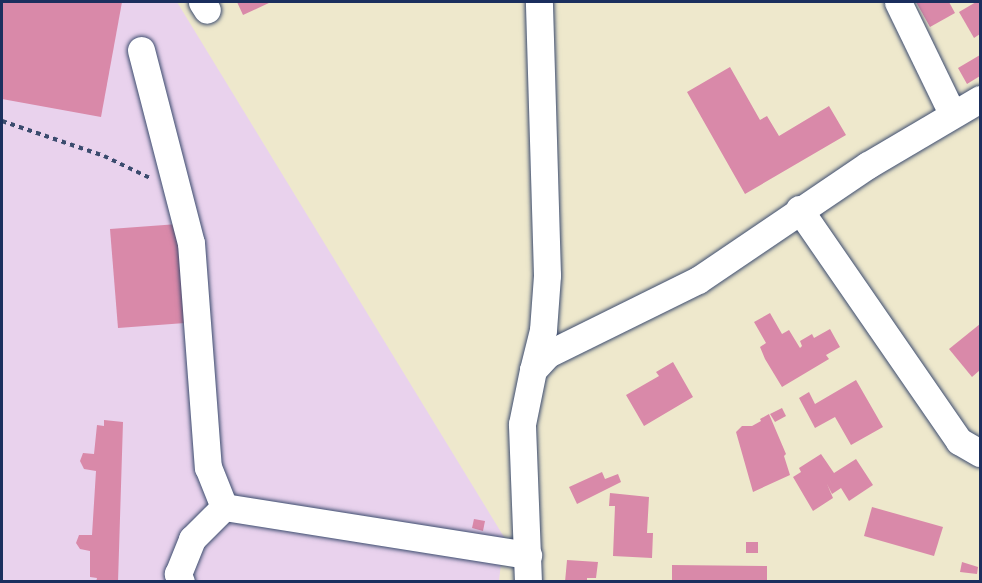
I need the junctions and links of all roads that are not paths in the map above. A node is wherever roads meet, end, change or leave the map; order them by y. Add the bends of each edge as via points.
1 (539, 2) edge
2 (898, 2) edge
3 (141, 50) dead end
4 (981, 99) edge
5 (952, 113) junction
6 (799, 209) junction
7 (533, 370) junction
8 (981, 453) edge
9 (225, 507) junction
10 (528, 555) junction
11 (181, 582) edge
12 (528, 582) edge

1 - 7 street via 547,275 543,330
2 - 5 street
3 - 9 street via 190,243 208,467
4 - 5 street
5 - 6 street
6 - 7 street via 698,280 548,354
6 - 8 street via 959,441
7 - 10 street via 522,424
9 - 10 street
9 - 11 street via 192,539 178,574
10 - 12 street

